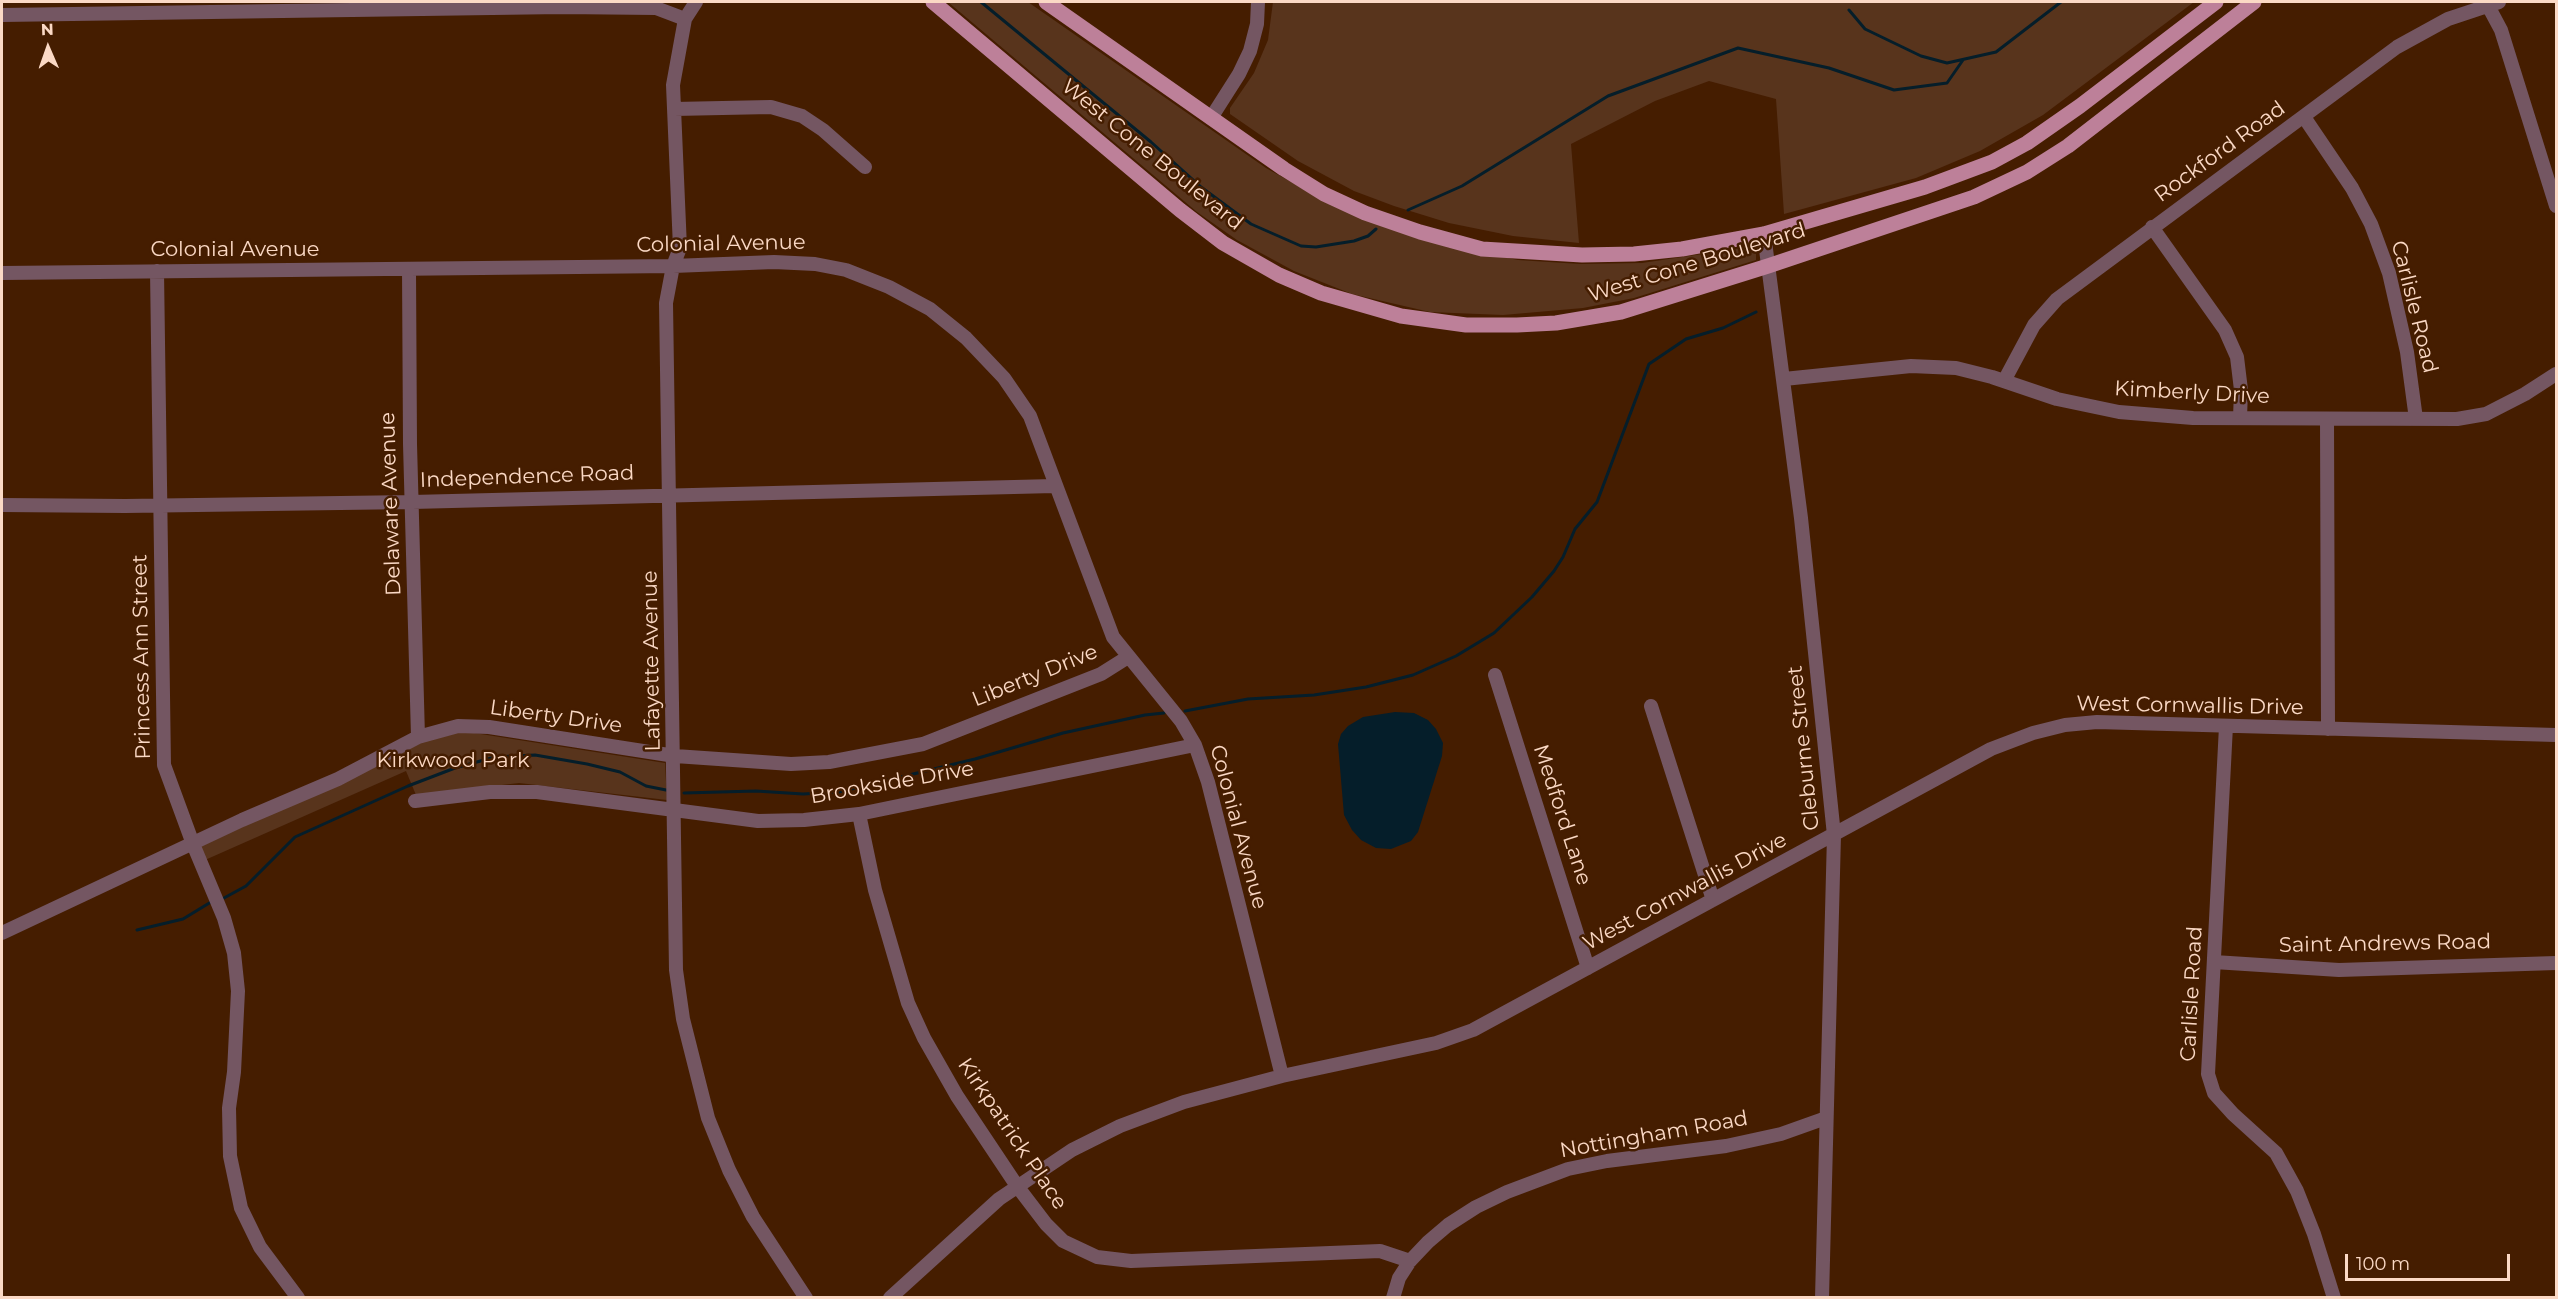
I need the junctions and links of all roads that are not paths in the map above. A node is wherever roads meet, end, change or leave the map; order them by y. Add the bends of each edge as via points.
1 (696, 2) edge
2 (933, 2) edge
3 (1046, 2) edge
4 (1258, 2) edge
5 (2216, 2) edge
6 (2253, 2) edge
7 (2491, 2) edge
8 (81, 8) edge
9 (2, 15) edge
10 (685, 19) junction
11 (674, 109) junction
12 (2304, 117) junction
13 (1211, 118) junction
14 (865, 167) dead end
15 (2556, 206) edge
16 (2152, 227) junction
17 (1764, 234) junction
18 (672, 266) junction
19 (1768, 266) junction
20 (409, 270) junction
21 (157, 271) junction
22 (2, 273) edge
23 (2556, 374) edge
24 (1784, 379) junction
25 (2004, 381) junction
26 (2240, 418) junction
27 (2416, 418) junction
28 (2327, 420) junction
29 (1054, 486) junction
30 (670, 495) junction
31 (412, 502) junction
32 (2, 505) edge
33 (160, 505) junction
34 (1128, 657) junction
35 (1496, 675) dead end
36 (1651, 706) dead end
37 (2226, 726) junction
38 (2328, 729) junction
39 (2556, 735) edge
40 (418, 737) junction
41 (1195, 745) junction
42 (675, 756) junction
43 (416, 801) dead end
44 (675, 810) junction
45 (859, 814) junction
46 (1834, 836) junction
47 (193, 844) junction
48 (1713, 900) junction
49 (2, 933) edge
50 (2214, 962) junction
51 (2556, 963) edge
52 (1588, 968) junction
53 (1282, 1076) junction
54 (1826, 1118) junction
55 (1017, 1186) junction
56 (1410, 1261) junction
57 (298, 1298) edge
58 (806, 1298) edge
59 (890, 1298) edge
60 (1393, 1298) edge
61 (1822, 1298) edge
62 (2334, 1298) edge

1 - 10 street, Lafayette Avenue
2 - 19 main road, West Cone Boulevard via 1223,243 1279,275 1358,305 1466,325 1556,323 1621,312
3 - 13 main road, West Cone Boulevard
4 - 13 street via 1250,51
5 - 17 main road, West Cone Boulevard via 2080,106 1992,162 1914,190
6 - 19 main road, West Cone Boulevard via 2068,146 2027,172 1974,197
7 - 12 street, Rockford Road via 2448,19 2397,47
7 - 15 street
8 - 9 street
8 - 10 street via 656,8
10 - 11 street, Lafayette Avenue via 673,85
11 - 14 street via 771,107 802,116
11 - 18 street, Lafayette Avenue via 680,248
12 - 16 street, Rockford Road
12 - 27 street, Carlisle Road via 2352,188 2371,224 2389,273 2407,352
13 - 17 main road, West Cone Boulevard via 1324,194 1365,213 1482,249 1634,254
16 - 25 street, Rockford Road via 2057,299 2034,325
16 - 26 street via 2225,330 2236,357
17 - 19 street, Cleburne Street
18 - 20 street, Colonial Avenue
18 - 29 street, Colonial Avenue via 815,264 857,274 930,309 966,338 1004,378 1030,416
18 - 30 street, Lafayette Avenue via 666,303
19 - 24 street, Cleburne Street
20 - 21 street, Colonial Avenue
20 - 31 street, Delaware Avenue
21 - 22 street, Colonial Avenue
21 - 33 street, Princess Ann Street
23 - 27 street, Kimberly Drive via 2486,414 2457,419
24 - 25 street, Kimberly Drive via 1911,366 1956,368
24 - 46 street, Cleburne Street
25 - 26 street, Kimberly Drive via 2057,399 2119,412
26 - 28 street, Kimberly Drive
27 - 28 street, Kimberly Drive
28 - 38 street
29 - 30 street, Independence Road
29 - 34 street, Colonial Avenue via 1113,637
30 - 31 street, Independence Road
30 - 42 street, Lafayette Avenue
31 - 33 street, Independence Road
31 - 40 street, Delaware Avenue
32 - 33 street, Independence Road
33 - 47 street, Princess Ann Street via 164,765
34 - 41 street, Colonial Avenue via 1181,721
34 - 42 street, Liberty Drive via 1101,674 934,739 877,754 791,764
35 - 52 street, Medford Lane
36 - 48 street
37 - 38 street, West Cornwallis Drive
37 - 46 street, West Cornwallis Drive via 2097,722 2048,729 1991,749
37 - 50 street, Carlisle Road
38 - 39 street, West Cornwallis Drive
40 - 42 street, Liberty Drive via 458,726 489,727
40 - 47 street, Liberty Drive
41 - 45 street, Brookside Drive
41 - 53 street, Colonial Avenue via 1208,782
42 - 44 street, Lafayette Avenue
43 - 44 street, Brookside Drive via 490,792 537,792
44 - 45 street, Brookside Drive via 758,821
44 - 58 street, Lafayette Avenue via 676,970 692,1064 729,1170 753,1217
45 - 55 street, Kirkpatrick Place via 875,890 908,1004 957,1096
46 - 48 street, West Cornwallis Drive
46 - 54 street, Cleburne Street
47 - 49 street, Liberty Drive
47 - 57 street, Princess Ann Street via 210,880 234,953 238,991 229,1108 230,1156 241,1208 260,1247
48 - 52 street, West Cornwallis Drive
50 - 51 street, Saint Andrews Road via 2339,970
50 - 62 street, Carlisle Road via 2208,1074 2214,1093 2276,1153 2297,1191
52 - 53 street, West Cornwallis Drive via 1455,1037
53 - 55 street, West Cornwallis Drive via 1137,1119 1072,1150
54 - 56 street, Nottingham Road via 1781,1134 1726,1146 1568,1168 1476,1207 1448,1225
54 - 61 street, Cleburne Street
55 - 56 street, Kirkpatrick Place via 1063,1241 1105,1259 1380,1251
55 - 59 street, West Cornwallis Drive
56 - 60 street, Nottingham Road

